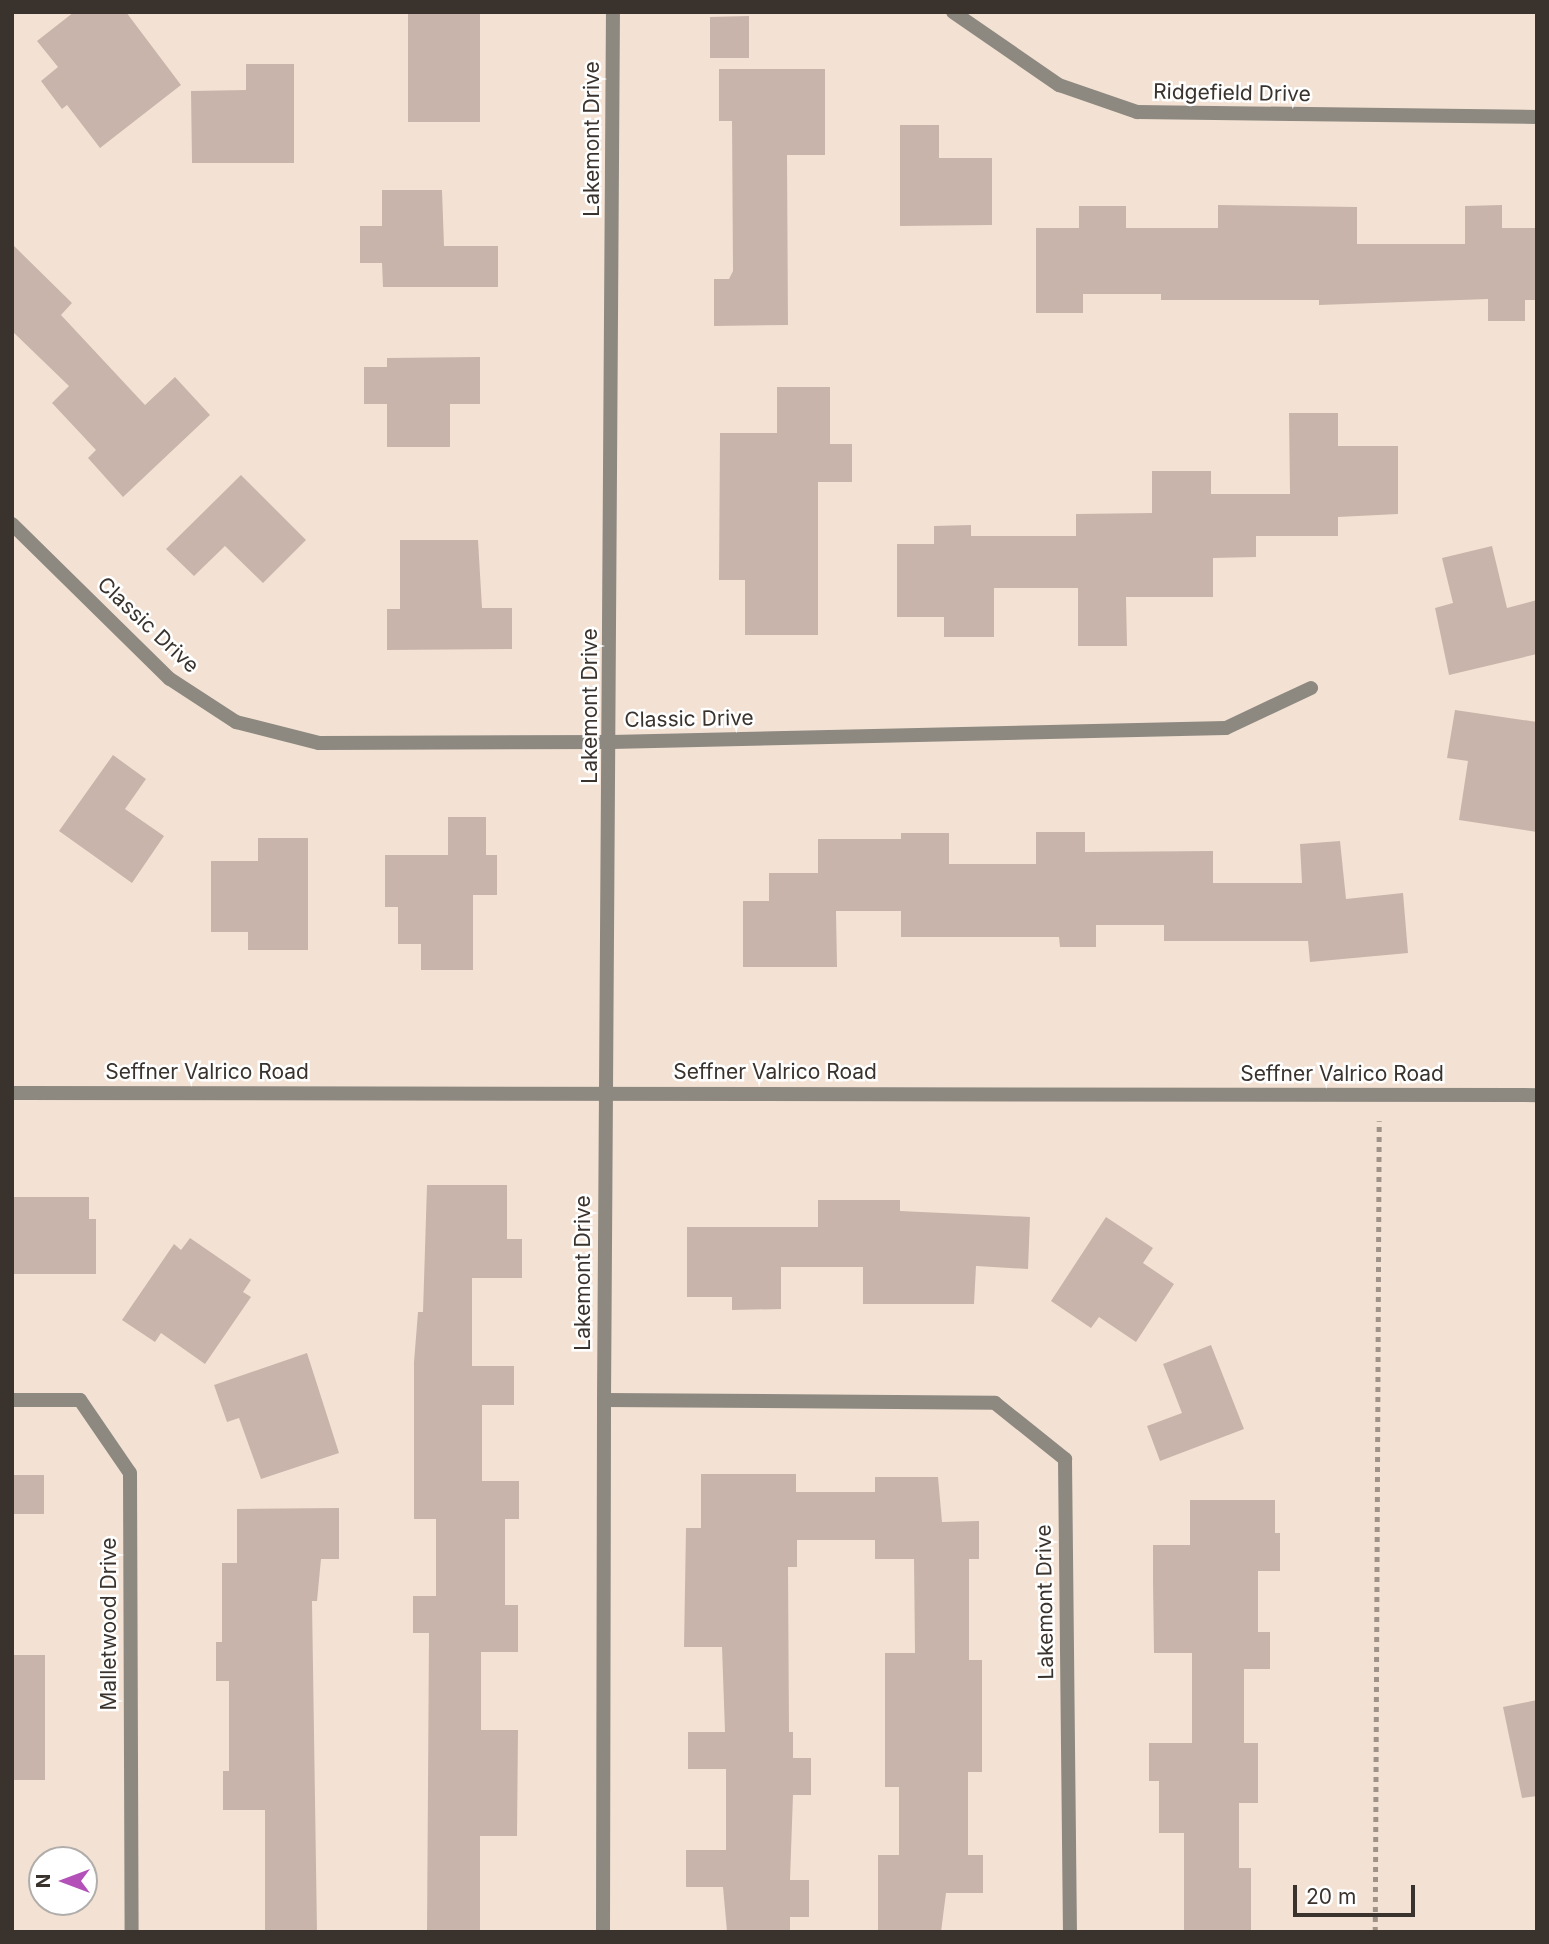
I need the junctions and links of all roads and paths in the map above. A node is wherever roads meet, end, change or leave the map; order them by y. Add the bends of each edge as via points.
1 (613, 12) edge
2 (953, 12) edge
3 (1537, 117) edge
4 (12, 524) edge
5 (1311, 688) dead end
6 (611, 742) junction
7 (604, 1092) junction
8 (12, 1093) edge
9 (1379, 1095) junction
10 (1537, 1096) edge
11 (12, 1400) edge
12 (604, 1400) junction
13 (132, 1932) edge
14 (603, 1932) edge
15 (1070, 1932) edge
16 (1375, 1932) edge

1 - 6 street, Lakemont Drive
2 - 3 street, Ridgefield Drive via 1059,85 1137,113
4 - 6 street, Classic Drive via 170,679 236,722 319,743
5 - 6 street, Classic Drive via 1226,728
6 - 7 street, Lakemont Drive
7 - 8 street, Seffner Valrico Road
7 - 9 street, Seffner Valrico Road
7 - 12 street, Lakemont Drive
9 - 10 street, Seffner Valrico Road
9 - 16 path
11 - 13 street, Malletwood Drive via 80,1399 130,1473
12 - 14 street, Lakemont Drive
12 - 15 street, Lakemont Drive via 995,1403 1065,1459

